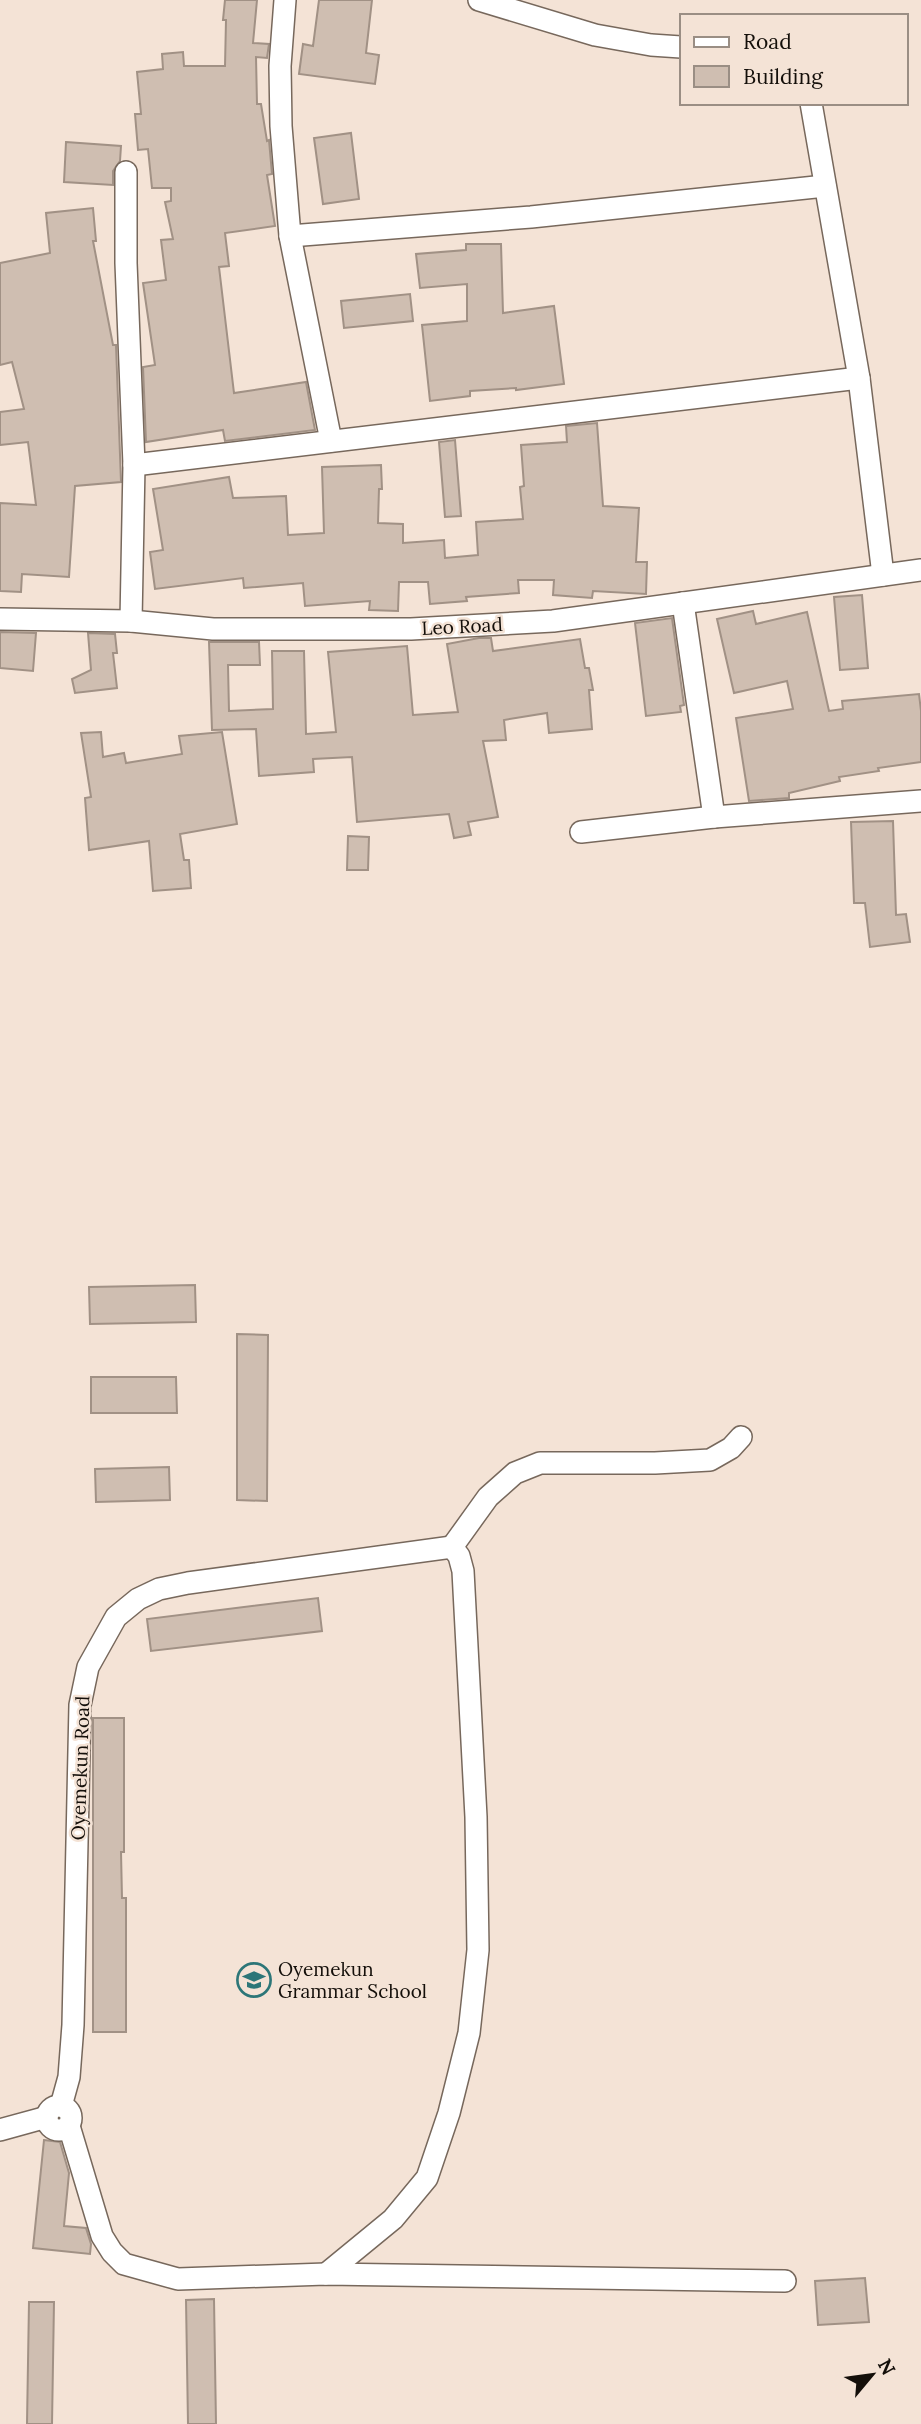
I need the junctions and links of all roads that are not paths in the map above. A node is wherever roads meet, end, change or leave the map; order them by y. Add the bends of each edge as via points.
1 (285, 0) edge
2 (479, 0) edge
3 (680, 47) edge
4 (811, 105) edge
5 (126, 172) dead end
6 (825, 186) junction
7 (290, 236) junction
8 (859, 378) junction
9 (331, 441) junction
10 (134, 466) junction
11 (921, 570) edge
12 (883, 575) junction
13 (682, 603) junction
14 (0, 619) edge
15 (131, 621) junction
16 (921, 801) edge
17 (714, 817) junction
18 (581, 832) dead end
19 (741, 1437) dead end
20 (452, 1547) junction
21 (54, 2111) junction
22 (0, 2130) edge
23 (326, 2274) junction
24 (785, 2281) dead end

1 - 7 street via 281,126
2 - 3 street via 595,36
4 - 6 street
5 - 10 street
6 - 7 street via 531,217
6 - 8 street
7 - 9 street
8 - 9 street
8 - 12 street
9 - 10 street
10 - 15 street
11 - 12 street, Leo Road
12 - 13 street, Leo Road
13 - 15 street, Leo Road via 553,621 411,629 214,629
13 - 17 street
14 - 15 street, Leo Road
16 - 17 street
17 - 18 street
19 - 20 street via 710,1460 540,1463 515,1473 488,1497
20 - 21 street, Oyemekun Road via 159,1588 116,1617 88,1667 80,1705 73,2025 69,2077
20 - 23 street via 463,1571 476,1817 478,1950 469,2033 427,2178 393,2219
21 - 22 street
21 - 23 street via 47,2122 54,2129 69,2126 102,2236 124,2264 177,2279
23 - 24 street

